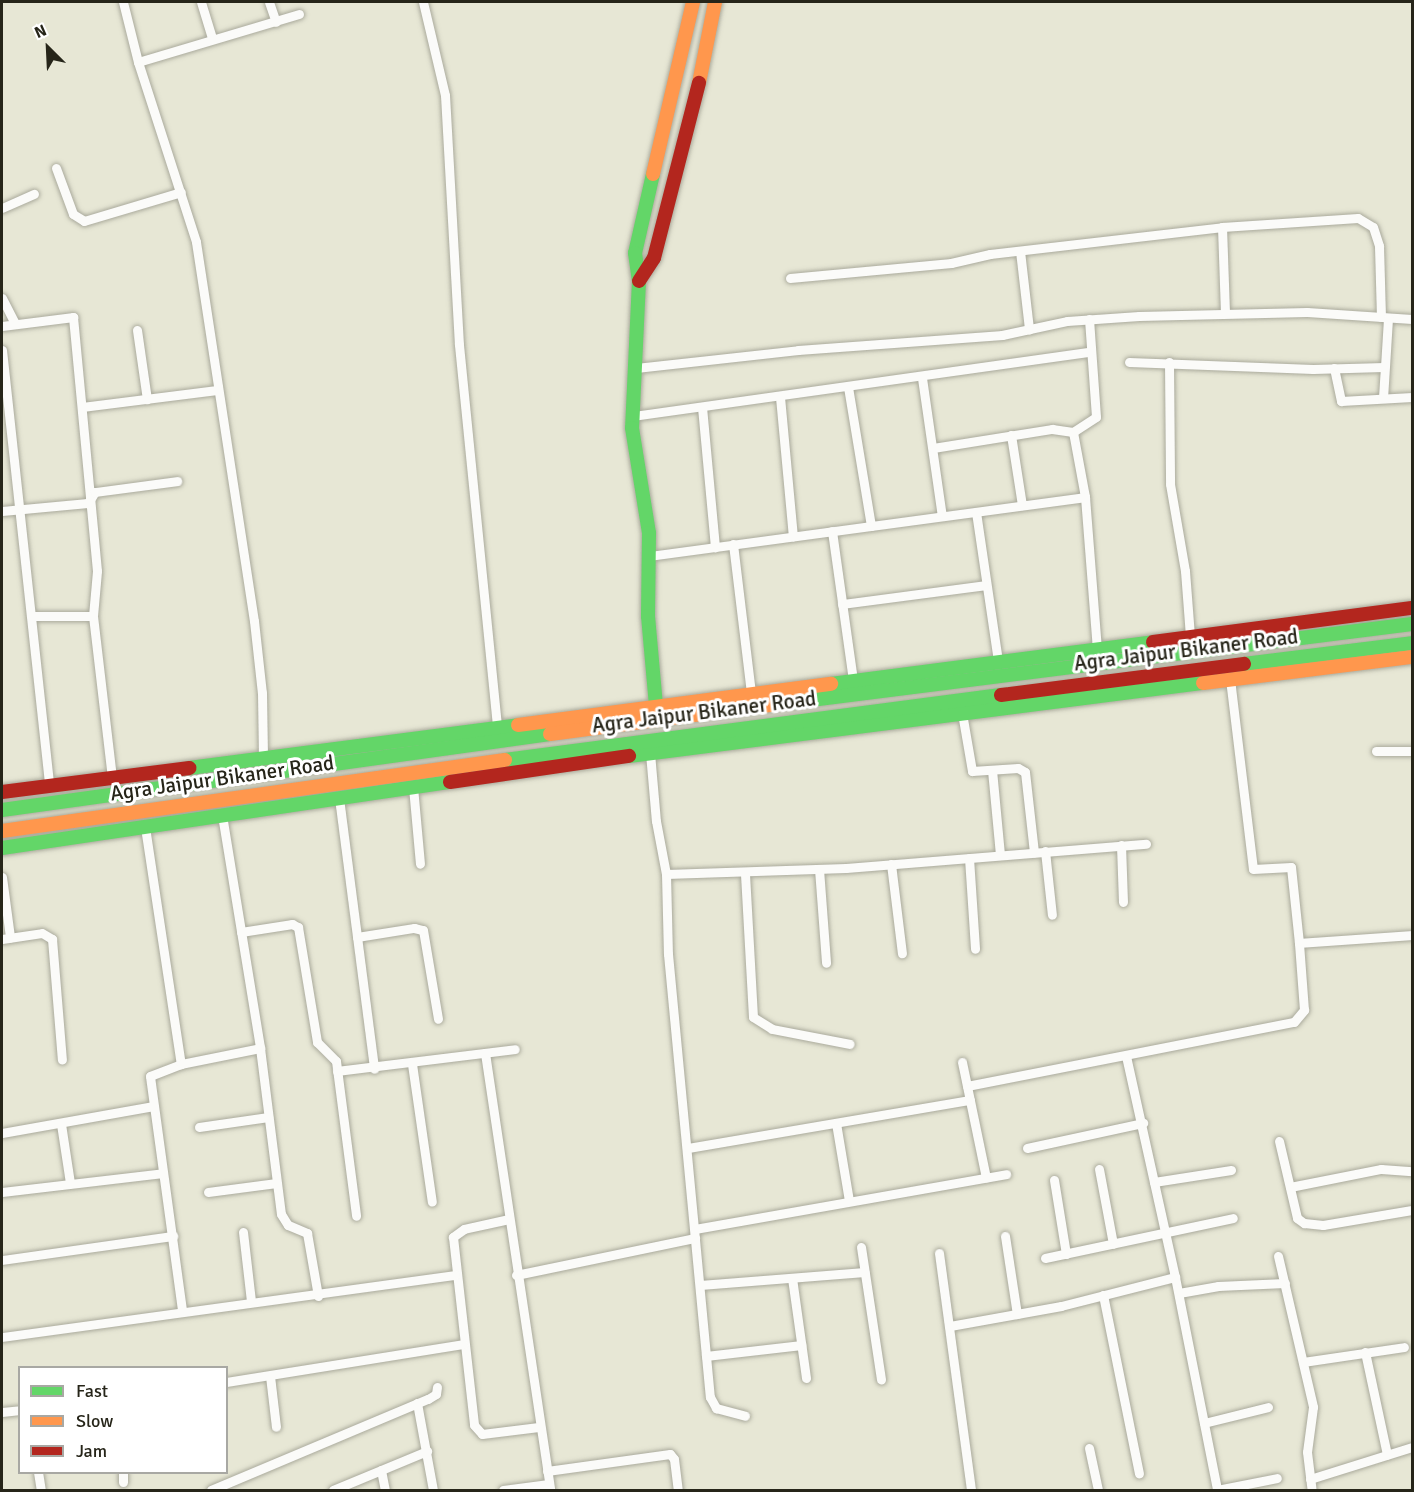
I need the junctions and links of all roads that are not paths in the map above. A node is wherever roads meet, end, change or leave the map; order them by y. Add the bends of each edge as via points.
1 (123, 2) edge
2 (201, 2) edge
3 (269, 2) edge
4 (423, 2) edge
5 (693, 2) edge
6 (715, 2) edge
7 (299, 14) dead end
8 (276, 22) junction
9 (212, 38) junction
10 (138, 62) junction
11 (56, 168) dead end
12 (181, 192) junction
13 (34, 195) dead end
14 (2, 208) edge
15 (1222, 227) junction
16 (1020, 251) junction
17 (790, 278) dead end
18 (639, 281) junction
19 (2, 298) edge
20 (1225, 313) junction
21 (1384, 317) junction
22 (1413, 319) edge
23 (1089, 320) junction
24 (15, 324) junction
25 (2, 326) edge
26 (1029, 329) junction
27 (137, 330) dead end
28 (2, 350) edge
29 (1091, 352) junction
30 (1129, 362) dead end
31 (1169, 362) junction
32 (1384, 367) junction
33 (636, 368) junction
34 (1334, 368) junction
35 (922, 378) junction
36 (848, 387) junction
37 (217, 390) junction
38 (780, 397) junction
39 (1383, 398) junction
40 (1413, 398) edge
41 (147, 399) junction
42 (82, 407) junction
43 (702, 407) junction
44 (633, 416) junction
45 (1073, 432) junction
46 (1011, 435) junction
47 (933, 448) junction
48 (177, 481) dead end
49 (1085, 497) junction
50 (88, 503) junction
51 (1022, 506) junction
52 (19, 508) junction
53 (2, 511) edge
54 (976, 512) junction
55 (942, 516) junction
56 (872, 526) junction
57 (832, 531) junction
58 (793, 537) junction
59 (733, 544) junction
60 (715, 547) junction
61 (649, 556) junction
62 (986, 585) junction
63 (842, 604) junction
64 (1413, 608) edge
65 (32, 616) junction
66 (93, 616) junction
67 (1413, 624) edge
68 (1190, 636) junction
69 (1413, 643) edge
70 (1097, 648) junction
71 (1413, 657) edge
72 (998, 661) junction
73 (1230, 679) junction
74 (853, 680) junction
75 (751, 692) junction
76 (656, 705) junction
77 (962, 713) junction
78 (497, 725) junction
79 (1376, 751) dead end
80 (1413, 751) edge
81 (650, 753) junction
82 (262, 755) junction
83 (992, 770) junction
84 (112, 777) junction
85 (49, 786) junction
86 (413, 787) junction
87 (2, 792) edge
88 (339, 798) junction
89 (2, 810) edge
90 (222, 815) junction
91 (145, 826) junction
92 (2, 831) edge
93 (1146, 844) dead end
94 (1121, 845) junction
95 (2, 848) edge
96 (1045, 851) junction
97 (1034, 852) junction
98 (1000, 855) junction
99 (969, 858) junction
100 (420, 864) dead end
101 (891, 864) junction
102 (819, 869) junction
103 (666, 874) junction
104 (746, 874) junction
105 (2, 877) edge
106 (1123, 902) dead end
107 (1052, 915) dead end
108 (241, 932) junction
109 (1413, 935) edge
110 (6, 938) edge
111 (357, 938) junction
112 (1299, 943) junction
113 (975, 949) dead end
114 (902, 953) dead end
115 (826, 963) dead end
116 (438, 1020) dead end
117 (850, 1044) dead end
118 (260, 1048) junction
119 (515, 1049) dead end
120 (486, 1053) junction
121 (1126, 1056) junction
122 (63, 1060) dead end
123 (962, 1062) dead end
124 (181, 1064) junction
125 (412, 1064) junction
126 (374, 1069) junction
127 (337, 1071) junction
128 (967, 1086) junction
129 (970, 1100) junction
130 (154, 1106) junction
131 (268, 1117) junction
132 (836, 1123) junction
133 (1143, 1123) junction
134 (61, 1124) junction
135 (199, 1127) dead end
136 (2, 1133) edge
137 (1279, 1142) dead end
138 (688, 1148) junction
139 (1027, 1148) dead end
140 (1099, 1168) dead end
141 (1231, 1170) dead end
142 (1413, 1171) edge
143 (163, 1173) junction
144 (1006, 1174) dead end
145 (986, 1178) junction
146 (1054, 1180) dead end
147 (1154, 1182) junction
148 (70, 1183) junction
149 (276, 1183) junction
150 (1290, 1187) junction
151 (2, 1192) edge
152 (208, 1192) dead end
153 (849, 1201) junction
154 (432, 1202) dead end
155 (1412, 1210) edge
156 (356, 1216) dead end
157 (1233, 1218) dead end
158 (509, 1219) junction
159 (243, 1232) dead end
160 (1166, 1232) junction
161 (695, 1234) junction
162 (173, 1236) junction
163 (1005, 1236) dead end
164 (1113, 1244) junction
165 (861, 1247) dead end
166 (939, 1253) dead end
167 (1066, 1254) junction
168 (1278, 1256) dead end
169 (1045, 1258) dead end
170 (2, 1260) edge
171 (864, 1272) junction
172 (455, 1275) junction
173 (516, 1275) junction
174 (1176, 1277) junction
175 (792, 1278) junction
176 (1285, 1283) junction
177 (700, 1285) junction
178 (1179, 1293) junction
179 (1103, 1295) junction
180 (318, 1296) junction
181 (251, 1302) junction
182 (182, 1310) junction
183 (1017, 1314) junction
184 (950, 1326) junction
185 (2, 1337) edge
186 (464, 1344) junction
187 (801, 1345) junction
188 (1404, 1347) dead end
189 (1365, 1352) junction
190 (706, 1356) junction
191 (1303, 1362) junction
192 (270, 1376) junction
193 (806, 1378) dead end
194 (881, 1380) dead end
195 (228, 1382) edge
196 (437, 1387) dead end
197 (417, 1404) junction
198 (1268, 1407) dead end
199 (18, 1410) edge
200 (2, 1412) edge
201 (745, 1416) dead end
202 (1204, 1423) junction
203 (276, 1427) dead end
204 (539, 1427) junction
205 (1413, 1447) edge
206 (1089, 1448) dead end
207 (427, 1451) junction
208 (1387, 1455) junction
209 (381, 1470) junction
210 (547, 1471) junction
211 (1138, 1473) dead end
212 (38, 1474) edge
213 (1277, 1478) dead end
214 (1310, 1479) junction
215 (550, 1487) edge
216 (334, 1490) edge
217 (41, 1491) edge
218 (211, 1491) edge
219 (385, 1491) edge
220 (433, 1491) edge
221 (503, 1491) edge
222 (678, 1491) edge
223 (971, 1491) edge
224 (1098, 1491) edge
225 (1217, 1491) edge
226 (1312, 1491) edge

1 - 10 street
2 - 9 street
3 - 8 street
4 - 78 street via 445,95 459,345
5 - 18 main road via 635,253
6 - 18 main road via 704,64 654,258
7 - 8 street
8 - 9 street
9 - 10 street
10 - 12 street
11 - 12 street via 74,214 84,221
12 - 37 street via 196,242
13 - 14 street
15 - 16 street
15 - 20 street
15 - 21 street via 1364,219 1373,227 1379,246
16 - 17 street via 951,263
16 - 26 street
18 - 33 main road
19 - 24 street
20 - 21 street
20 - 23 street
21 - 22 street
21 - 32 street
23 - 26 street
23 - 29 street
24 - 25 street
24 - 42 street via 73,317
26 - 33 street via 1002,335 798,350
27 - 41 street
28 - 52 street
29 - 35 street
29 - 45 street via 1096,417
30 - 31 street
31 - 34 street
31 - 68 street via 1170,483 1185,571
32 - 34 street
32 - 39 street
33 - 44 main road
34 - 39 street via 1341,401
35 - 36 street
35 - 47 street
36 - 38 street
36 - 56 street
37 - 41 street
37 - 82 street via 236,482 254,621 262,693
38 - 43 street
38 - 58 street
39 - 40 street
41 - 42 street
42 - 50 street
43 - 44 street
43 - 60 street
44 - 61 main road
45 - 46 street via 1052,429
45 - 49 street
46 - 47 street
46 - 51 street
47 - 55 street
48 - 50 street via 95,492
49 - 51 street
49 - 70 street
50 - 52 street
50 - 66 street via 97,571
51 - 54 street
52 - 53 street
52 - 65 street
54 - 55 street
54 - 62 street
55 - 56 street
56 - 57 street
57 - 58 street
57 - 63 street
58 - 59 street
59 - 60 street
59 - 75 street
60 - 61 street
61 - 76 main road via 648,616
62 - 63 street
62 - 72 street
63 - 74 street
64 - 68 main road
65 - 66 street
65 - 85 street
66 - 84 street
67 - 89 main road, Agra Jaipur Bikaner Road via 670,718
68 - 70 main road
69 - 92 main road, Agra Jaipur Bikaner Road via 650,739
70 - 72 main road
71 - 73 main road
72 - 74 main road
73 - 77 main road
73 - 112 street via 1253,869 1291,867
74 - 75 main road
75 - 76 main road
76 - 78 main road
77 - 81 main road
77 - 83 street via 970,769
78 - 82 main road
79 - 80 street
81 - 86 main road
81 - 103 street
82 - 84 main road
83 - 97 street via 1018,768 1025,772
83 - 98 street
84 - 85 main road
85 - 87 main road
86 - 88 main road
86 - 100 street
88 - 90 main road
88 - 111 street
90 - 91 main road
90 - 108 street
91 - 95 main road
91 - 124 street
93 - 94 street
94 - 96 street
94 - 106 street
96 - 97 street
96 - 107 street
97 - 98 street
98 - 99 street
99 - 101 street
99 - 113 street
101 - 102 street
101 - 114 street
102 - 104 street
102 - 115 street
103 - 104 street
103 - 138 street via 668,954
104 - 117 street via 753,1017 772,1029
105 - 110 street
108 - 118 street
108 - 127 street via 297,926 317,1042 333,1055
109 - 112 street
110 - 122 street via 42,933 52,939
111 - 116 street via 414,928 423,930
111 - 126 street
112 - 121 street via 1304,1010 1294,1022
118 - 124 street
118 - 131 street
119 - 120 street
120 - 125 street
120 - 158 street
121 - 128 street
121 - 133 street
123 - 128 street
124 - 130 street via 151,1073
125 - 126 street
125 - 154 street
126 - 127 street
127 - 156 street
128 - 129 street
129 - 132 street
129 - 145 street
130 - 134 street
130 - 143 street
131 - 135 street
131 - 149 street
132 - 138 street
132 - 153 street
133 - 139 street
133 - 147 street
134 - 136 street
134 - 148 street
137 - 150 street
138 - 161 street
140 - 164 street
141 - 147 street
142 - 150 street via 1381,1169
143 - 148 street
143 - 162 street
144 - 145 street
145 - 153 street
146 - 167 street
147 - 160 street
148 - 151 street
149 - 152 street
149 - 180 street via 282,1219 303,1230 309,1238
150 - 155 street via 1298,1218 1304,1224 1323,1225
153 - 161 street
157 - 160 street
158 - 172 street via 456,1233
158 - 173 street
159 - 181 street
160 - 164 street
160 - 174 street
161 - 173 street
161 - 177 street
162 - 170 street
162 - 182 street
163 - 183 street
164 - 167 street
165 - 171 street
166 - 184 street
167 - 169 street
168 - 176 street
171 - 175 street
171 - 194 street
172 - 180 street
172 - 186 street
173 - 204 street
174 - 178 street
174 - 179 street
175 - 177 street
175 - 187 street
176 - 178 street via 1218,1286
176 - 191 street
177 - 190 street
178 - 202 street
179 - 183 street
179 - 211 street
180 - 181 street
181 - 182 street
182 - 185 street
183 - 184 street
184 - 223 street
186 - 192 street
186 - 204 street via 478,1432
187 - 190 street
187 - 193 street
188 - 189 street
189 - 191 street
189 - 208 street
190 - 201 street via 710,1396 716,1408
191 - 214 street via 1313,1407 1307,1452
192 - 195 street
192 - 203 street
196 - 197 street via 433,1396
197 - 207 street
197 - 218 street
198 - 202 street
199 - 200 street
202 - 225 street
204 - 210 street
205 - 208 street
206 - 224 street
207 - 209 street
207 - 220 street
208 - 214 street
209 - 216 street
209 - 219 street
210 - 215 street
210 - 222 street via 670,1454
212 - 217 street
213 - 225 street
214 - 226 street
215 - 221 street

